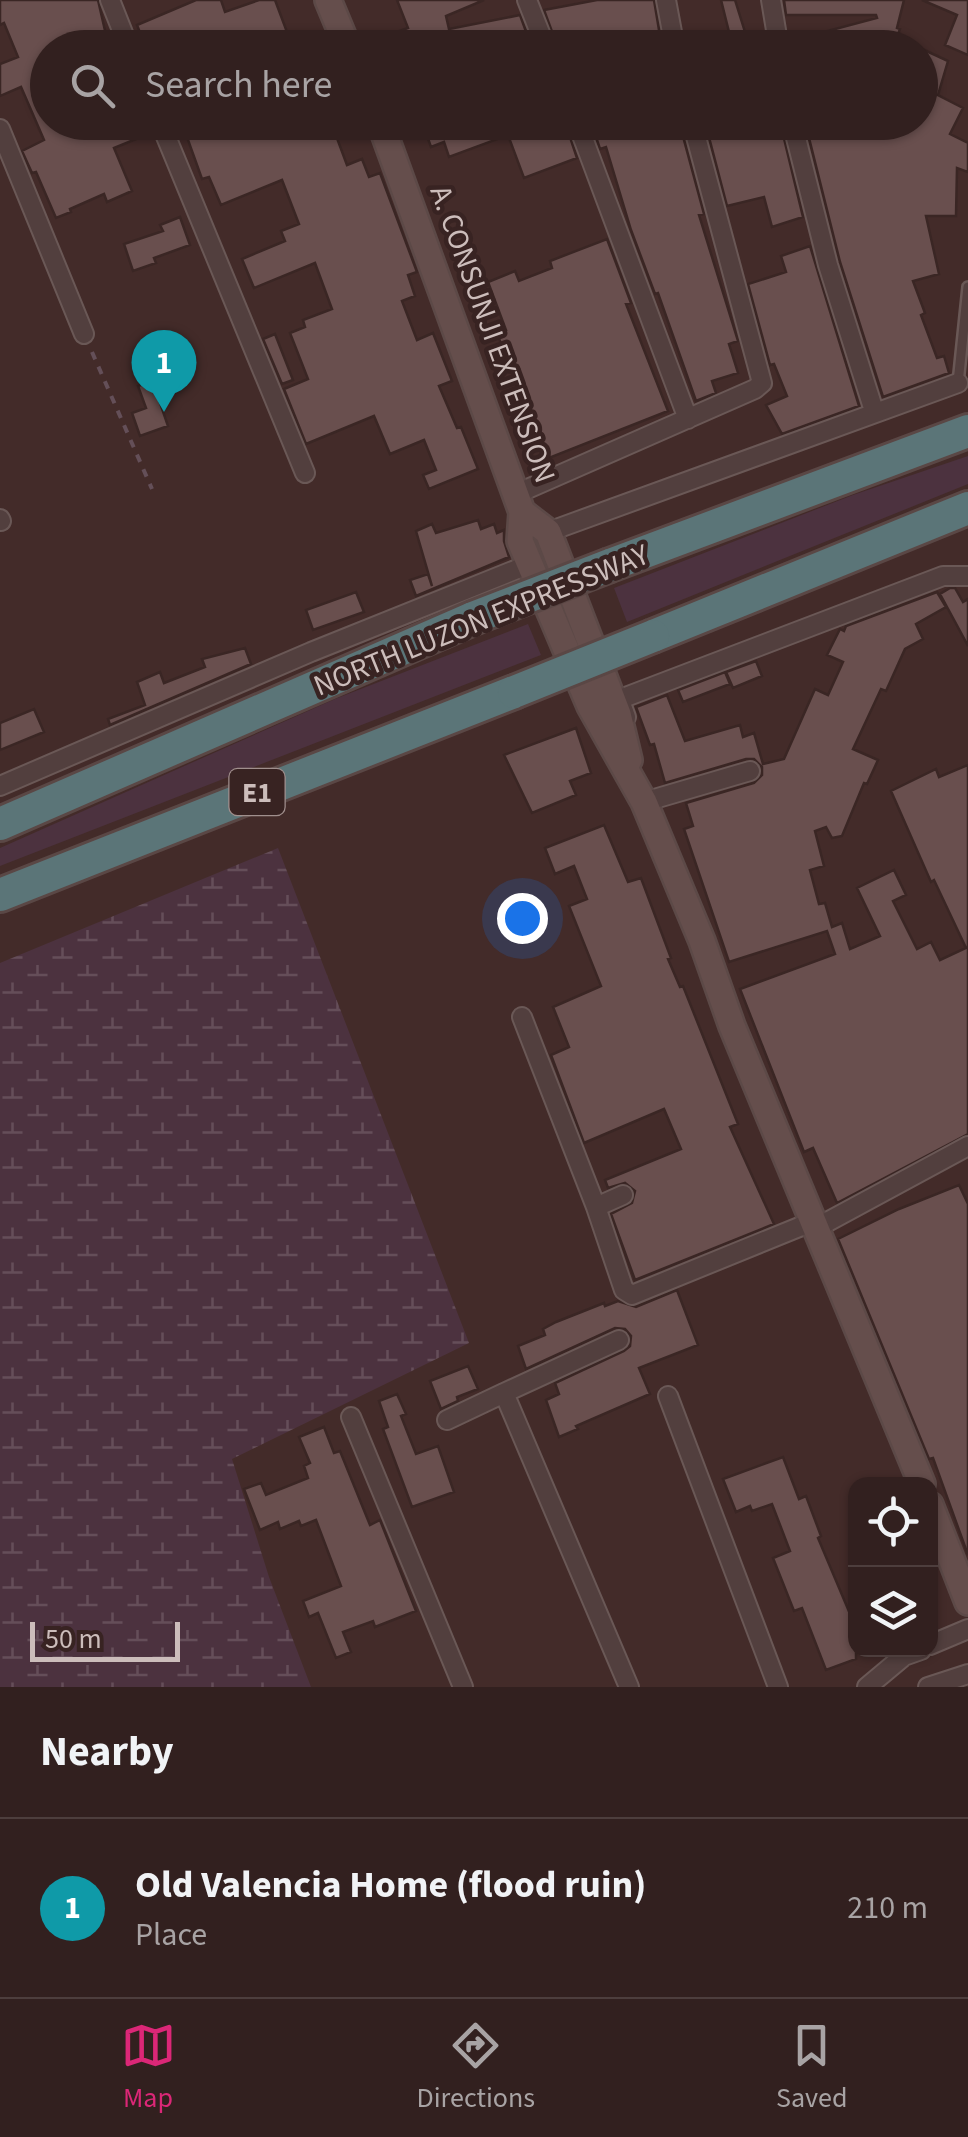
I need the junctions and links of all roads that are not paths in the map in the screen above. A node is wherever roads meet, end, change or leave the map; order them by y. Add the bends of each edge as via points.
1 (110, 0) edge
2 (328, 0) edge
3 (526, 0) edge
4 (666, 0) edge
5 (771, 0) edge
6 (122, 30) edge
7 (340, 30) edge
8 (538, 30) edge
9 (672, 30) edge
10 (776, 30) edge
11 (0, 129) edge
12 (167, 140) edge
13 (387, 140) edge
14 (584, 140) edge
15 (697, 140) edge
16 (796, 140) edge
17 (968, 288) edge
18 (84, 334) road end
19 (958, 383) joint
20 (874, 412) junction
21 (688, 419) junction
22 (968, 431) edge
23 (304, 473) dead end
24 (519, 503) junction
25 (968, 508) edge
26 (548, 532) junction
27 (530, 564) junction
28 (968, 576) edge
29 (750, 772) dead end
30 (0, 786) edge
31 (639, 791) junction
32 (0, 824) edge
33 (0, 895) edge
34 (522, 1016) dead end
35 (968, 1146) edge
36 (623, 1195) dead end
37 (596, 1207) junction
38 (816, 1224) junction
39 (619, 1340) dead end
40 (504, 1393) junction
41 (668, 1396) dead end
42 (351, 1417) dead end
43 (447, 1420) dead end
44 (919, 1477) edge
45 (938, 1517) edge
46 (968, 1602) edge
47 (968, 1629) edge
48 (938, 1642) edge
49 (903, 1657) edge
50 (968, 1674) edge
51 (463, 1687) edge
52 (629, 1687) edge
53 (778, 1687) edge
54 (867, 1687) edge
55 (928, 1687) edge

1 - 6 street
2 - 7 main road
3 - 8 street
4 - 9 street
5 - 10 street
11 - 18 street
12 - 23 street
13 - 24 main road, A. CONSUNJI EXTENSION
14 - 21 street
15 - 21 street via 762,383
16 - 20 street
17 - 19 lane
19 - 20 street
20 - 26 street
21 - 24 street
22 - 32 highway, NORTH LUZON EXPRESSWAY / E1, bridge via 474,618
24 - 26 main road
24 - 27 main road, A. CONSUNJI EXTENSION via 520,541
25 - 33 highway, E1, bridge
26 - 31 main road via 618,714
27 - 30 street
27 - 31 main road, A. CONSUNJI EXTENSION via 590,706
28 - 31 street via 943,576 624,698 638,751
29 - 31 street
31 - 38 main road
34 - 37 street
35 - 38 street
36 - 37 street
37 - 38 street via 624,1290 632,1295
38 - 44 main road
39 - 40 street
40 - 43 street
40 - 52 street
41 - 53 street
42 - 51 street
45 - 46 main road via 954,1542
47 - 48 street
49 - 54 street
50 - 55 street

